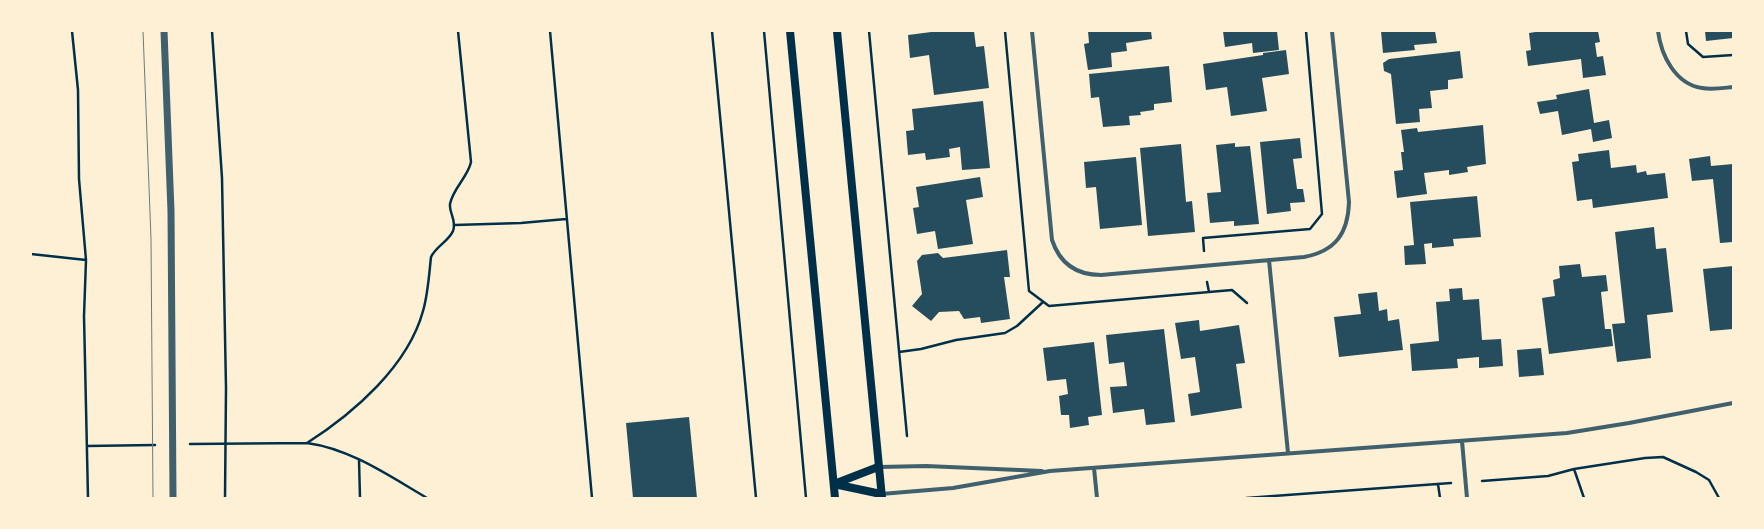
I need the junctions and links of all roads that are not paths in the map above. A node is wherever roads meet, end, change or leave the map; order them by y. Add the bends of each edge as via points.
1 (164, 31) edge
2 (790, 31) edge
3 (837, 31) edge
4 (1032, 31) edge
5 (1332, 31) edge
6 (1658, 31) edge
7 (1733, 87) edge
8 (1269, 260) junction
9 (1733, 402) edge
10 (1462, 441) junction
11 (1288, 453) junction
12 (878, 467) junction
13 (1094, 468) junction
14 (1050, 471) junction
15 (834, 484) junction
16 (881, 496) edge
17 (173, 498) edge
18 (835, 498) edge
19 (1097, 498) edge
20 (1467, 498) edge

1 - 17 street via 171,219
2 - 15 main road
3 - 12 main road
4 - 8 street via 1051,232 1058,253 1072,268 1083,274 1094,275
5 - 8 street via 1349,202 1347,222 1339,239 1317,254
6 - 7 street via 1667,63 1687,82 1701,88
8 - 11 street
9 - 10 street via 1584,431
10 - 11 street
10 - 20 street
11 - 13 street
12 - 14 street via 926,466
12 - 15 main road
12 - 16 main road
13 - 14 street
13 - 19 street
14 - 16 street via 933,491
15 - 16 main road
15 - 18 main road

